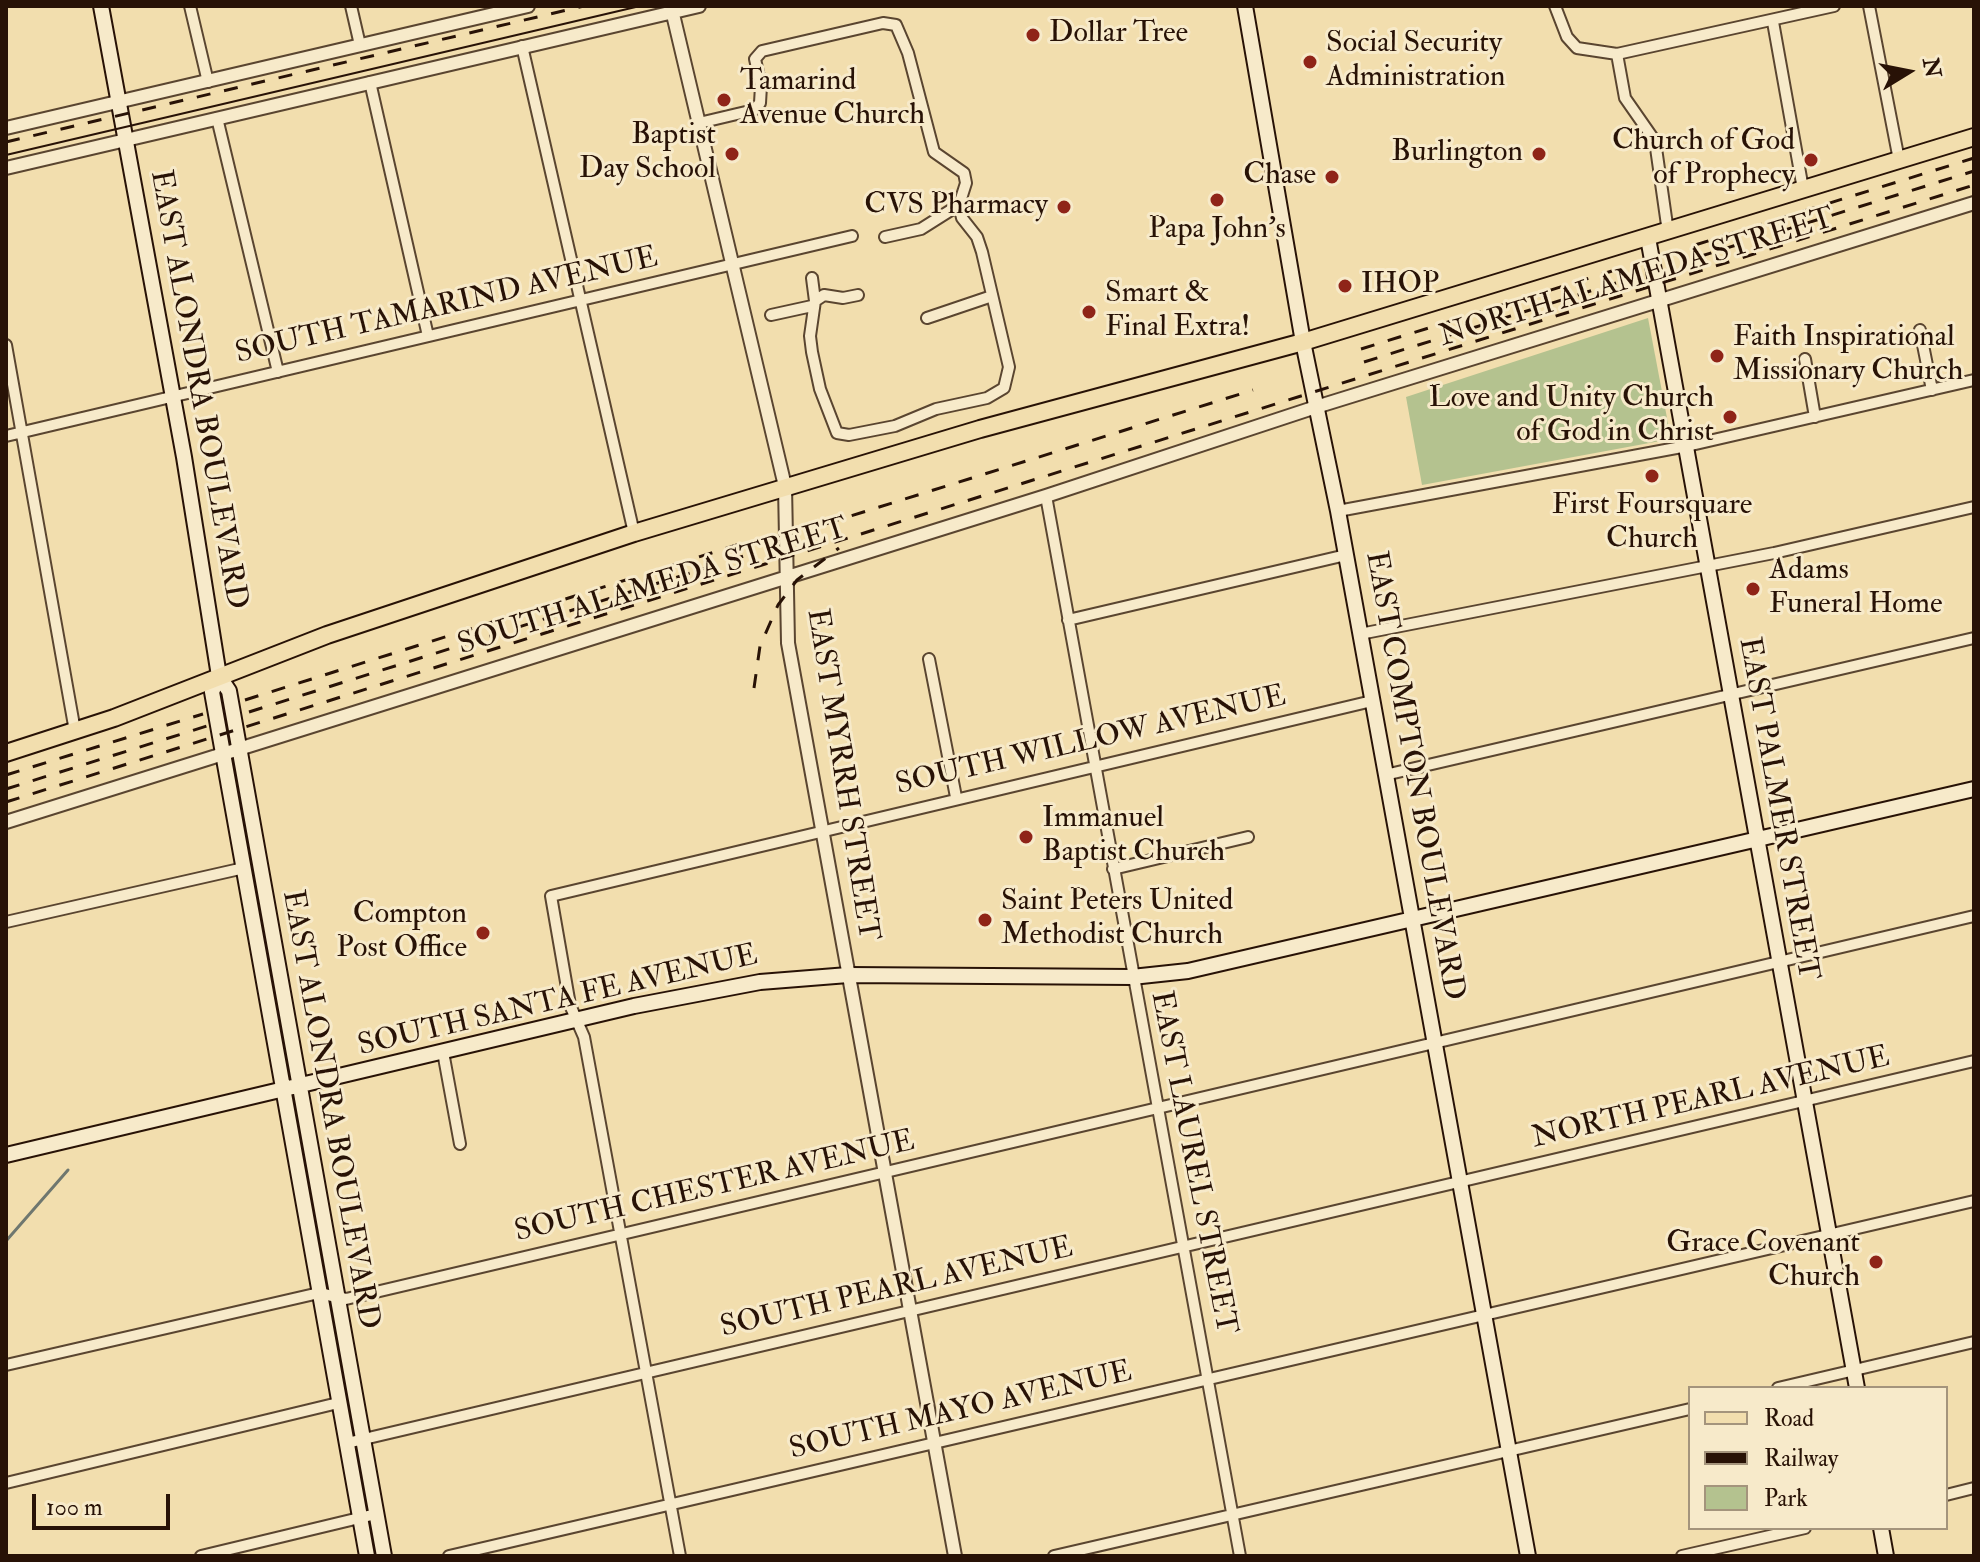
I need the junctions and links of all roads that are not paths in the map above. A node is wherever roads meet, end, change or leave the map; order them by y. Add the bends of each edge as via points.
1 (101, 6) edge
2 (190, 6) edge
3 (351, 6) edge
4 (528, 6) edge
5 (699, 6) edge
6 (1245, 6) edge
7 (1555, 6) edge
8 (1834, 6) edge
9 (1869, 6) edge
10 (513, 8) edge
11 (672, 9) edge
12 (1773, 22) junction
13 (360, 45) junction
14 (522, 46) junction
15 (1617, 54) junction
16 (208, 82) junction
17 (370, 82) junction
18 (119, 108) junction
19 (217, 118) junction
20 (699, 123) junction
21 (6, 128) edge
22 (1974, 137) edge
23 (126, 141) junction
24 (1899, 160) junction
25 (6, 168) edge
26 (1803, 189) junction
27 (1974, 203) edge
28 (959, 205) junction
29 (1668, 232) junction
30 (852, 236) dead end
31 (885, 237) dead end
32 (1648, 238) junction
33 (732, 264) junction
34 (812, 278) dead end
35 (858, 295) dead end
36 (992, 296) junction
37 (580, 300) junction
38 (1661, 301) junction
39 (814, 304) junction
40 (771, 315) dead end
41 (927, 318) dead end
42 (1920, 330) dead end
43 (428, 336) junction
44 (1303, 342) junction
45 (6, 345) edge
46 (1805, 359) dead end
47 (278, 372) junction
48 (1974, 380) edge
49 (1932, 390) junction
50 (173, 396) junction
51 (1316, 407) junction
52 (1815, 417) junction
53 (22, 432) junction
54 (6, 436) edge
55 (1687, 446) junction
56 (785, 486) junction
57 (1046, 496) junction
58 (1974, 507) edge
59 (1338, 511) junction
60 (634, 533) junction
61 (1346, 555) junction
62 (1708, 565) junction
63 (786, 575) junction
64 (1068, 620) junction
65 (1360, 634) junction
66 (1974, 638) edge
67 (929, 659) dead end
68 (219, 676) junction
69 (1730, 694) junction
70 (1372, 701) junction
71 (75, 731) junction
72 (230, 751) junction
73 (6, 753) edge
74 (1095, 765) junction
75 (1385, 775) junction
76 (1974, 789) edge
77 (956, 797) junction
78 (6, 822) edge
79 (821, 832) junction
80 (1248, 837) dead end
81 (1758, 839) junction
82 (244, 868) junction
83 (1113, 869) junction
84 (1974, 916) edge
85 (1413, 920) junction
86 (6, 922) edge
87 (1778, 963) junction
88 (848, 975) junction
89 (1132, 977) junction
90 (577, 1020) junction
91 (1435, 1043) junction
92 (443, 1052) junction
93 (1974, 1061) edge
94 (301, 1086) junction
95 (284, 1090) junction
96 (1803, 1102) junction
97 (1158, 1106) junction
98 (460, 1144) dead end
99 (6, 1155) edge
100 (885, 1173) junction
101 (1458, 1183) junction
102 (1974, 1201) edge
103 (622, 1235) junction
104 (1829, 1235) junction
105 (1183, 1247) junction
106 (327, 1293) junction
107 (910, 1309) junction
108 (1483, 1312) junction
109 (1974, 1342) edge
110 (6, 1365) edge
111 (1854, 1370) junction
112 (646, 1373) junction
113 (1207, 1379) junction
114 (1786, 1386) edge
115 (1857, 1386) edge
116 (338, 1403) junction
117 (1688, 1409) edge
118 (354, 1442) junction
119 (935, 1443) junction
120 (1508, 1451) junction
121 (6, 1483) edge
122 (1974, 1488) edge
123 (1948, 1494) edge
124 (670, 1505) junction
125 (376, 1514) junction
126 (1232, 1515) junction
127 (360, 1518) junction
128 (1796, 1530) edge
129 (1881, 1530) edge
130 (201, 1556) edge
131 (367, 1556) edge
132 (384, 1556) edge
133 (449, 1556) edge
134 (680, 1556) edge
135 (955, 1556) edge
136 (1054, 1556) edge
137 (1240, 1556) edge
138 (1528, 1556) edge
139 (1682, 1556) edge
140 (1886, 1556) edge

1 - 18 main road, EAST ALONDRA BOULEVARD
2 - 16 street
3 - 13 street
4 - 10 street
5 - 11 street
6 - 44 main road, EAST COMPTON BOULEVARD
7 - 15 street via 1577,48
8 - 12 street
9 - 24 street
10 - 13 street
11 - 14 street
11 - 20 street, EAST MYRRH STREET
12 - 15 street
12 - 26 street
13 - 16 street
14 - 17 street
14 - 37 street
15 - 29 street via 1625,98 1655,141
16 - 18 street
17 - 19 street
17 - 43 street
18 - 21 street
18 - 23 main road, EAST ALONDRA BOULEVARD
19 - 23 street
19 - 47 street
20 - 28 street via 754,110 761,86 755,59 762,51 883,23 896,25 934,152 964,173
20 - 33 street, EAST MYRRH STREET
22 - 24 main road, NORTH ALAMEDA STREET
23 - 25 street
23 - 50 main road, EAST ALONDRA BOULEVARD
24 - 26 main road, NORTH ALAMEDA STREET
26 - 29 main road, NORTH ALAMEDA STREET
27 - 38 street, NORTH ALAMEDA STREET
28 - 31 street via 921,229
28 - 36 street via 977,237
29 - 32 main road, NORTH ALAMEDA STREET
30 - 33 street, SOUTH TAMARIND AVENUE
32 - 38 main road, EAST PALMER STREET
32 - 44 main road, NORTH ALAMEDA STREET
33 - 37 street, SOUTH TAMARIND AVENUE
33 - 56 street, EAST MYRRH STREET
34 - 39 street
35 - 39 street via 824,295
36 - 39 street via 1009,367 1004,388 974,402 849,435 837,433 820,389 810,336
36 - 41 street
37 - 43 street, SOUTH TAMARIND AVENUE
37 - 60 street
38 - 51 street, NORTH ALAMEDA STREET
38 - 55 main road, EAST PALMER STREET
39 - 40 street
42 - 49 street
43 - 47 street, SOUTH TAMARIND AVENUE
44 - 51 main road, EAST COMPTON BOULEVARD
44 - 56 main road, SOUTH ALAMEDA STREET
45 - 53 street
46 - 52 street
47 - 50 street, SOUTH TAMARIND AVENUE
48 - 49 street
49 - 52 street
50 - 53 street, SOUTH TAMARIND AVENUE
50 - 68 main road, EAST ALONDRA BOULEVARD
51 - 57 street, SOUTH ALAMEDA STREET
51 - 59 main road, EAST COMPTON BOULEVARD
52 - 55 street
53 - 54 street, SOUTH TAMARIND AVENUE
53 - 71 street
55 - 59 street
55 - 62 main road, EAST PALMER STREET
56 - 60 main road, SOUTH ALAMEDA STREET
56 - 63 street, EAST MYRRH STREET
57 - 63 street, SOUTH ALAMEDA STREET
57 - 64 street, EAST LAUREL STREET
58 - 62 street
59 - 61 main road, EAST COMPTON BOULEVARD
60 - 68 main road, SOUTH ALAMEDA STREET
61 - 64 street
61 - 65 main road, EAST COMPTON BOULEVARD
62 - 65 street
62 - 69 main road, EAST PALMER STREET
63 - 72 street, SOUTH ALAMEDA STREET
63 - 79 street, EAST MYRRH STREET via 788,643
64 - 74 street, EAST LAUREL STREET
65 - 70 main road, EAST COMPTON BOULEVARD
66 - 69 street
67 - 77 street
68 - 71 main road, SOUTH ALAMEDA STREET
68 - 72 main road, EAST ALONDRA BOULEVARD via 212,692
69 - 75 street
69 - 81 main road, EAST PALMER STREET
70 - 74 street, SOUTH WILLOW AVENUE
70 - 75 main road, EAST COMPTON BOULEVARD
71 - 73 main road, SOUTH ALAMEDA STREET
72 - 78 street, SOUTH ALAMEDA STREET
72 - 82 main road, EAST ALONDRA BOULEVARD
72 - 94 main road, EAST ALONDRA BOULEVARD
74 - 77 street, SOUTH WILLOW AVENUE
74 - 83 street, EAST LAUREL STREET
75 - 85 main road, EAST COMPTON BOULEVARD
76 - 81 main road, SOUTH SANTA FE AVENUE
77 - 79 street, SOUTH WILLOW AVENUE
79 - 88 street, EAST MYRRH STREET
79 - 90 street, SOUTH WILLOW AVENUE via 551,896
80 - 83 street
81 - 85 main road, SOUTH SANTA FE AVENUE
81 - 87 main road, EAST PALMER STREET
82 - 86 street
82 - 95 main road, EAST ALONDRA BOULEVARD
83 - 89 street, EAST LAUREL STREET
84 - 87 street, SOUTH CHESTER AVENUE
85 - 89 main road, SOUTH SANTA FE AVENUE via 1199,969
85 - 91 main road, EAST COMPTON BOULEVARD
87 - 91 street, SOUTH CHESTER AVENUE
87 - 96 main road, EAST PALMER STREET
88 - 89 main road, SOUTH SANTA FE AVENUE
88 - 90 main road, SOUTH SANTA FE AVENUE via 710,990
88 - 100 street, EAST MYRRH STREET
89 - 97 street, EAST LAUREL STREET
90 - 92 main road, SOUTH SANTA FE AVENUE
90 - 103 street
91 - 97 street, SOUTH CHESTER AVENUE
91 - 101 main road, EAST COMPTON BOULEVARD
92 - 94 main road, SOUTH SANTA FE AVENUE
92 - 98 street
93 - 96 street, NORTH PEARL AVENUE
94 - 95 main road, SOUTH SANTA FE AVENUE
94 - 106 main road, EAST ALONDRA BOULEVARD
95 - 99 main road, SOUTH SANTA FE AVENUE
95 - 106 main road, EAST ALONDRA BOULEVARD
96 - 101 street, NORTH PEARL AVENUE
96 - 104 main road, EAST PALMER STREET
97 - 100 street, SOUTH CHESTER AVENUE
97 - 105 street, EAST LAUREL STREET
100 - 103 street, SOUTH CHESTER AVENUE
100 - 107 street, EAST MYRRH STREET
101 - 105 street, SOUTH PEARL AVENUE
101 - 108 main road, EAST COMPTON BOULEVARD
102 - 104 street, SOUTH MAYO AVENUE
103 - 106 street, SOUTH CHESTER AVENUE via 346,1299
103 - 112 street
104 - 108 street, SOUTH MAYO AVENUE
104 - 111 main road, EAST PALMER STREET
105 - 107 street, SOUTH PEARL AVENUE
105 - 113 street, EAST LAUREL STREET
106 - 110 street, SOUTH CHESTER AVENUE
106 - 116 main road, EAST ALONDRA BOULEVARD
106 - 118 main road, EAST ALONDRA BOULEVARD
107 - 112 street, SOUTH PEARL AVENUE
107 - 119 street, EAST MYRRH STREET
108 - 113 street, SOUTH MAYO AVENUE
108 - 120 main road, EAST COMPTON BOULEVARD
109 - 111 street
111 - 114 street
111 - 115 main road, EAST PALMER STREET
112 - 118 street, SOUTH PEARL AVENUE
112 - 124 street
113 - 119 street, SOUTH MAYO AVENUE
113 - 126 street, EAST LAUREL STREET
116 - 118 main road, EAST ALONDRA BOULEVARD
116 - 121 street
117 - 120 street
118 - 125 main road, EAST ALONDRA BOULEVARD
118 - 127 main road, EAST ALONDRA BOULEVARD
119 - 124 street, SOUTH MAYO AVENUE
119 - 135 street, EAST MYRRH STREET
120 - 126 street
120 - 138 main road, EAST COMPTON BOULEVARD
122 - 123 street
124 - 133 street, SOUTH MAYO AVENUE
124 - 134 street
125 - 127 street
125 - 132 main road, EAST ALONDRA BOULEVARD
126 - 136 street
126 - 137 street, EAST LAUREL STREET
127 - 130 street
127 - 131 main road, EAST ALONDRA BOULEVARD
128 - 139 street
129 - 140 main road

